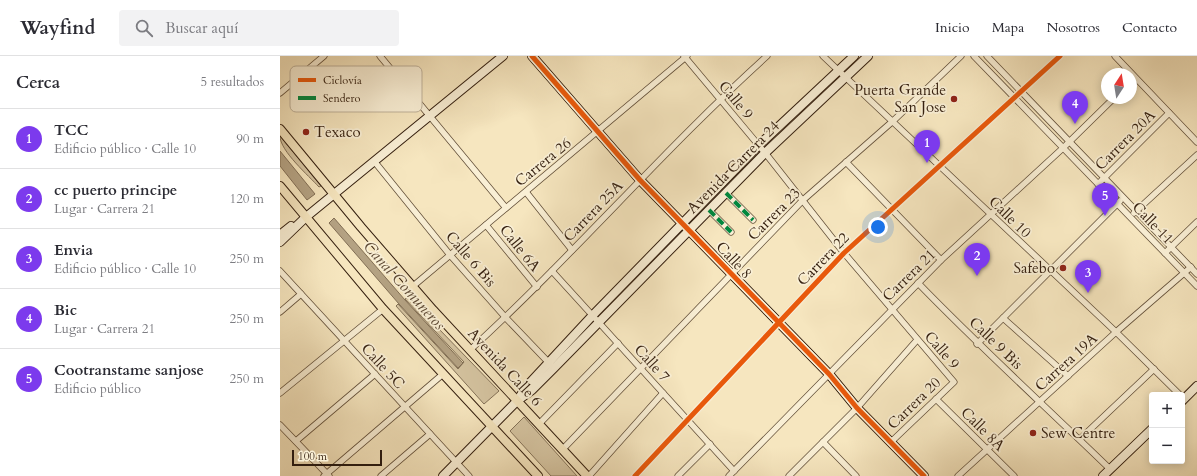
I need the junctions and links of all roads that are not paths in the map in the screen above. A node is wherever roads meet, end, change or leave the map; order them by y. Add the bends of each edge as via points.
1 (324, 56) edge
2 (380, 56) edge
3 (503, 56) edge
4 (532, 56) edge
5 (767, 56) edge
6 (823, 56) edge
7 (854, 56) edge
8 (868, 56) edge
9 (961, 56) edge
10 (974, 56) edge
11 (988, 56) edge
12 (1060, 56) edge
13 (1115, 56) edge
14 (686, 57) edge
15 (312, 66) edge
16 (388, 66) edge
17 (1124, 68) edge
18 (839, 70) junction
19 (846, 76) junction
20 (1137, 83) edge
21 (290, 85) edge
22 (1021, 91) junction
23 (280, 93) edge
24 (1014, 98) junction
25 (719, 99) junction
26 (1108, 104) edge
27 (422, 106) edge
28 (1169, 113) junction
29 (430, 116) junction
30 (892, 121) junction
31 (280, 129) edge
32 (598, 133) junction
33 (1069, 142) junction
34 (1197, 142) edge
35 (759, 145) junction
36 (1063, 148) junction
37 (765, 153) junction
38 (1197, 155) edge
39 (374, 161) junction
40 (846, 162) junction
41 (940, 165) junction
42 (1104, 178) junction
43 (640, 180) junction
44 (1098, 184) junction
45 (280, 186) edge
46 (526, 192) junction
47 (726, 193) junction
48 (334, 194) junction
49 (1124, 198) junction
50 (803, 200) junction
51 (1117, 203) junction
52 (506, 208) junction
53 (709, 210) junction
54 (890, 210) junction
55 (1137, 211) junction
56 (990, 214) junction
57 (306, 217) junction
58 (1130, 217) junction
59 (753, 220) dead end
60 (1197, 222) edge
61 (486, 225) junction
62 (687, 227) junction
63 (731, 232) dead end
64 (280, 234) edge
65 (280, 242) edge
66 (1171, 247) junction
67 (572, 250) junction
68 (844, 253) junction
69 (1165, 253) junction
70 (450, 255) junction
71 (941, 260) junction
72 (1191, 268) junction
73 (280, 271) edge
74 (552, 271) junction
75 (1050, 271) junction
76 (1184, 272) junction
77 (731, 274) junction
78 (1197, 274) edge
79 (918, 283) junction
80 (1197, 286) edge
81 (412, 287) junction
82 (537, 287) junction
83 (301, 294) junction
84 (383, 308) junction
85 (892, 308) junction
86 (280, 312) edge
87 (593, 315) junction
88 (506, 318) junction
89 (1003, 318) junction
90 (599, 322) junction
91 (778, 323) junction
92 (1116, 332) junction
93 (917, 340) junction
94 (344, 341) junction
95 (618, 343) junction
96 (977, 344) junction
97 (470, 350) junction
98 (551, 365) junction
99 (640, 368) junction
100 (1154, 369) junction
101 (374, 374) junction
102 (443, 374) junction
103 (829, 374) junction
104 (1068, 376) junction
105 (954, 382) joint
106 (1197, 386) edge
107 (1176, 392) edge
108 (280, 393) edge
109 (663, 393) junction
110 (1185, 396) edge
111 (936, 399) junction
112 (517, 401) junction
113 (1040, 402) junction
114 (405, 407) junction
115 (857, 408) junction
116 (688, 420) junction
117 (539, 424) junction
118 (280, 425) edge
119 (492, 426) junction
120 (1149, 432) edge
121 (430, 434) junction
122 (1080, 439) junction
123 (296, 441) junction
124 (823, 442) junction
125 (891, 442) junction
126 (710, 444) junction
127 (562, 450) junction
128 (987, 450) junction
129 (456, 462) junction
130 (1110, 470) junction
131 (734, 471) junction
132 (327, 475) edge
133 (381, 476) edge
134 (443, 476) edge
135 (469, 476) edge
136 (537, 476) edge
137 (588, 476) edge
138 (634, 476) edge
139 (678, 476) edge
140 (729, 476) edge
141 (789, 476) edge
142 (855, 476) edge
143 (924, 476) edge
144 (958, 476) edge
145 (1014, 476) edge
146 (1103, 476) edge

1 - 15 street
2 - 16 street
3 - 29 main road
4 - 32 main road, Calle 8
5 - 25 street, Carrera 25A
6 - 18 street, Calle 10
7 - 18 main road, Avenida Carrera 24
8 - 19 main road, Avenida Carrera 24
9 - 30 street, Carrera 23
10 - 24 street, Calle 11
11 - 22 street, Calle 11
12 - 22 street, Carrera 22
13 - 17 street
14 - 25 street, Calle 9
14 - 32 street, Carrera 26
18 - 19 street, Calle 10
18 - 35 main road, Avenida Carrera 24
19 - 30 street, Calle 10
19 - 37 main road, Avenida Carrera 24
20 - 28 street
21 - 23 street
22 - 24 street, Carrera 22
22 - 33 street, Calle 11
24 - 36 street, Calle 11
24 - 41 street, Carrera 22
25 - 35 street, Calle 9
25 - 43 street, Carrera 25A
26 - 33 street, Carrera 21
27 - 29 street
28 - 34 street
28 - 42 street, Carrera 20A
29 - 39 main road
29 - 52 street
30 - 40 street, Carrera 23
30 - 41 street, Calle 10
31 - 48 main road, Avenida Calle 6
32 - 43 main road, Calle 8
32 - 46 street, Carrera 26
33 - 36 street, Carrera 21
33 - 42 street, Calle 11
35 - 37 street, Calle 9
35 - 62 main road, Avenida Carrera 24
36 - 44 street, Calle 11
36 - 56 street, Carrera 21
37 - 47 main road, Avenida Carrera 24
37 - 50 street, Calle 9
38 - 55 street
39 - 48 main road
39 - 70 street, Calle 6 Bis
40 - 50 street, Carrera 23
40 - 54 street
41 - 54 street, Carrera 22
41 - 56 street, Calle 10
42 - 44 street, Carrera 20A
42 - 49 street, Calle 11
43 - 62 main road, Calle 8
43 - 67 street, Carrera 25A
44 - 51 street, Calle 11
45 - 57 main road
46 - 52 street, Carrera 26
46 - 67 street
47 - 53 main road, Avenida Carrera 24
47 - 59 street
48 - 57 main road
48 - 81 main road, Avenida Calle 6
49 - 51 street
49 - 55 street, Calle 11
50 - 68 street, Calle 9
50 - 77 street, Carrera 23
51 - 58 street, Calle 11
51 - 75 street
52 - 61 street, Carrera 26
53 - 62 main road, Avenida Carrera 24
53 - 63 street
54 - 68 street, Carrera 22
54 - 71 street
55 - 58 street
55 - 66 street, Calle 11
56 - 71 street, Carrera 21
56 - 75 street, Calle 10
57 - 64 main road
57 - 65 main road
57 - 84 main road
58 - 69 street, Calle 11
60 - 66 street
61 - 70 street, Carrera 26
61 - 82 street, Calle 6A
62 - 77 main road, Calle 8
62 - 87 main road, Avenida Carrera 24
62 - 90 main road, Avenida Carrera 24
66 - 69 street
66 - 72 street, Calle 11
67 - 74 street, Carrera 25A
68 - 85 street, Calle 9
68 - 91 street, Carrera 22
69 - 76 street, Calle 11
70 - 81 street, Carrera 26
70 - 88 street, Calle 6 Bis
71 - 79 street, Carrera 21
72 - 76 street, Carrera 19A
72 - 78 street, Calle 11
73 - 83 street, Calle 5C
74 - 82 street, Carrera 25A
74 - 87 street, Calle 7
75 - 89 street
75 - 92 street, Calle 10
76 - 80 street, Calle 11
76 - 92 street, Carrera 19A
77 - 91 main road, Calle 8
77 - 99 street, Carrera 23
79 - 85 street, Carrera 21
79 - 96 street, Calle 9 Bis
81 - 97 main road, Avenida Calle 6
82 - 88 street, Carrera 25A
83 - 86 street
83 - 94 street, Calle 5C
84 - 94 street
84 - 102 main road
85 - 93 street, Calle 9
85 - 103 street, Carrera 21
87 - 90 street, Calle 7
87 - 98 main road, Avenida Carrera 24
88 - 97 street, Carrera 25A
88 - 98 street, Calle 6 Bis
89 - 96 street
89 - 104 street
90 - 95 street, Calle 7
90 - 98 main road, Avenida Carrera 24
91 - 103 main road, Calle 8
91 - 116 street, Carrera 22
92 - 100 street, Calle 10
92 - 104 street, Carrera 19A
93 - 105 street, Calle 9
93 - 115 street
94 - 101 street, Calle 5C
94 - 108 street
95 - 99 street, Calle 7
95 - 117 street
96 - 113 street, Calle 9 Bis
97 - 112 main road, Avenida Calle 6
98 - 112 main road, Avenida Carrera 24 via 527,386
99 - 109 street, Calle 7
99 - 127 street, Carrera 23
100 - 107 street, Calle 10
100 - 122 street
101 - 114 street, Calle 5C
101 - 123 street
102 - 114 street
102 - 119 main road
103 - 115 main road, Calle 8
103 - 131 street, Carrera 21
104 - 113 street, Carrera 19A
105 - 111 street, Carrera 20
106 - 110 main road
109 - 116 street, Calle 7
109 - 137 street
111 - 125 street, Carrera 20
111 - 128 street, Calle 8A
112 - 117 main road, Avenida Calle 6
112 - 119 main road, Avenida Carrera 24
113 - 122 street, Calle 9 Bis
113 - 128 street, Carrera 19A
114 - 121 street, Calle 5C
114 - 132 street
115 - 124 street
115 - 125 main road, Calle 8
116 - 126 street, Calle 7
116 - 138 street, Carrera 22
117 - 127 main road, Avenida Calle 6
118 - 123 street
119 - 129 main road, Avenida Carrera 24
119 - 136 main road
120 - 130 main road
121 - 129 street, Calle 5C
121 - 133 street
122 - 130 street, Calle 9 Bis
123 - 132 street
124 - 141 street
124 - 142 street
125 - 143 main road, Calle 8
126 - 131 street, Calle 7
126 - 139 street
127 - 137 main road, Avenida Calle 6
128 - 144 street, Carrera 19A
128 - 145 street, Calle 8A
129 - 134 main road, Avenida Carrera 24
129 - 135 street, Calle 5C
130 - 146 main road
131 - 140 street, Carrera 21

